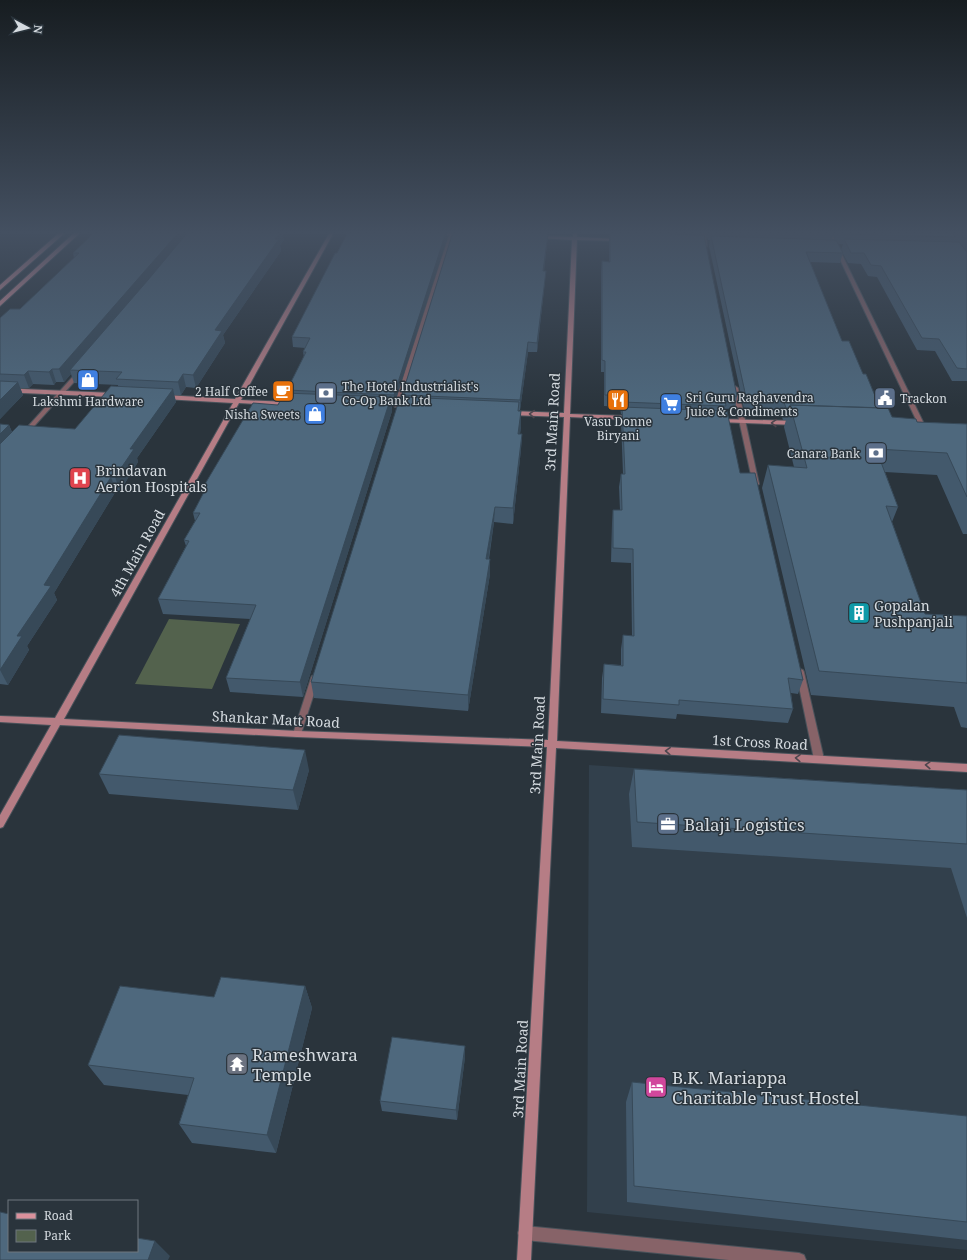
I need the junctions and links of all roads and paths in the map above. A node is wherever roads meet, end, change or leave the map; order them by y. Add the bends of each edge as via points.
1 (14, 291) edge
2 (299, 291) edge
3 (434, 291) edge
4 (572, 291) edge
5 (858, 291) edge
6 (0, 304) edge
7 (83, 368) edge
8 (734, 383) edge
9 (0, 390) edge
10 (62, 392) junction
11 (118, 395) edge
12 (158, 397) edge
13 (237, 401) junction
14 (295, 404) edge
15 (389, 409) edge
16 (396, 409) junction
17 (404, 410) edge
18 (504, 413) edge
19 (566, 416) junction
20 (394, 417) edge
21 (635, 418) edge
22 (712, 420) edge
23 (742, 422) junction
24 (806, 424) edge
25 (916, 427) edge
26 (923, 428) junction
27 (931, 428) edge
28 (20, 439) edge
29 (758, 490) edge
30 (798, 666) edge
31 (316, 674) edge
32 (0, 719) edge
33 (57, 722) junction
34 (297, 734) junction
35 (552, 744) junction
36 (819, 759) junction
37 (967, 768) edge
38 (0, 824) edge
39 (525, 1233) junction
40 (524, 1260) edge
41 (800, 1260) edge

1 - 6 main road
2 - 13 street, 4th Main Road
3 - 16 street
4 - 19 street, 3rd Main Road
5 - 26 street
7 - 10 street
8 - 23 street
9 - 10 street
10 - 11 street
10 - 28 street
12 - 13 street
13 - 14 street
13 - 33 street, 4th Main Road
15 - 16 street
16 - 17 street
16 - 20 street
19 -> 18 street
19 - 21 street
19 - 35 street, 3rd Main Road
22 - 23 street
24 -> 23 street
23 - 29 street
25 - 26 street
26 - 27 street
30 - 36 street
31 - 34 street
32 - 33 street, Shankar Matt Road
33 - 34 street, Shankar Matt Road
33 - 38 street, 4th Main Road
34 - 35 street, Shankar Matt Road
36 -> 35 street, 1st Cross Road
35 - 39 street, 3rd Main Road
37 -> 36 street, 1st Cross Road
39 - 40 street, 3rd Main Road
39 - 41 street

